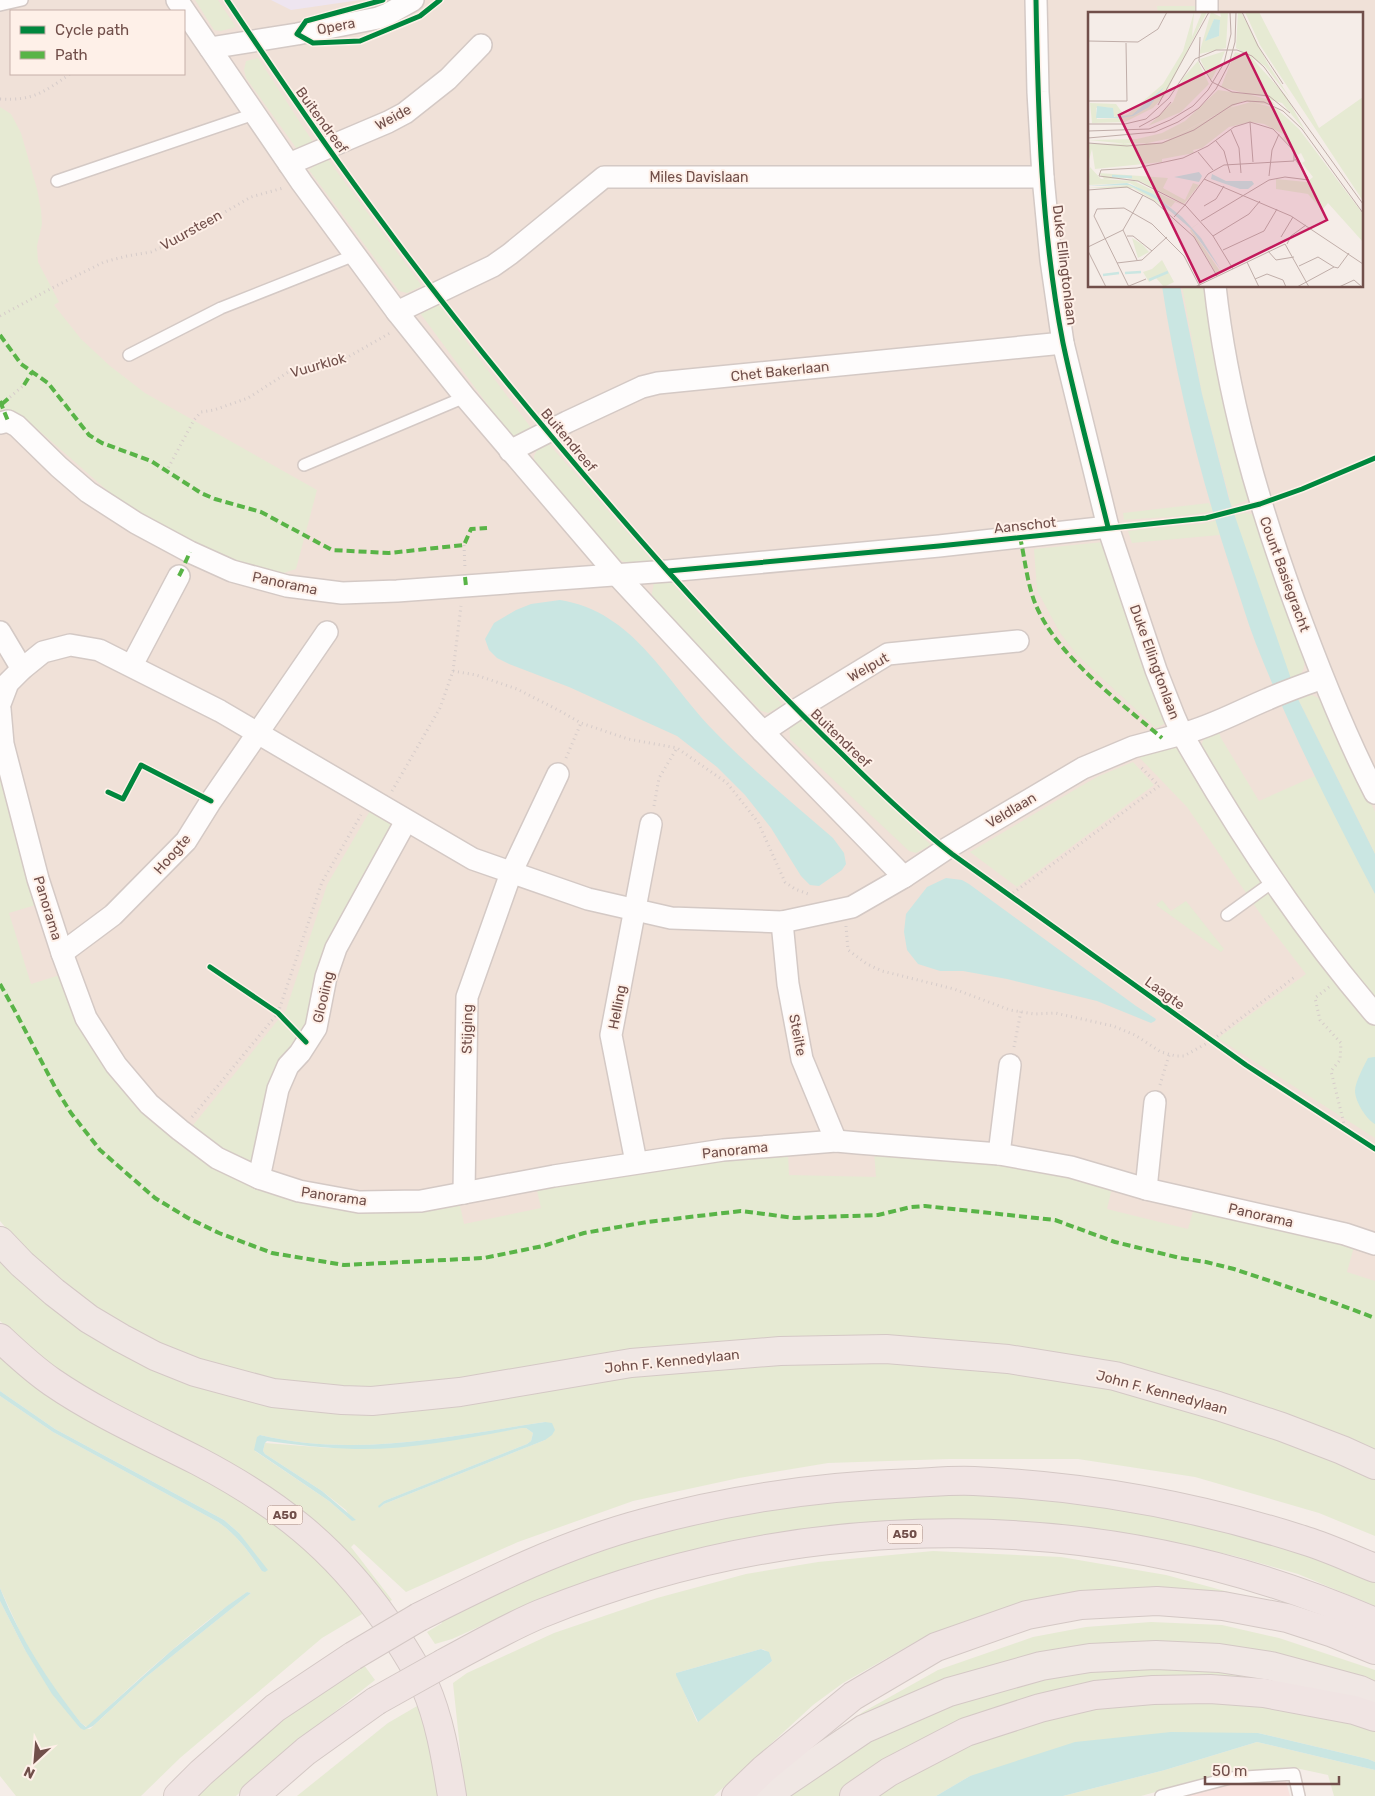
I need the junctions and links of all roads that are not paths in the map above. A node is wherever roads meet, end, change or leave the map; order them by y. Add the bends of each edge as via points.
1 (22, 0) edge
2 (413, 0) edge
3 (1036, 0) edge
4 (0, 5) edge
5 (185, 12) edge
6 (481, 45) dead end
7 (210, 48) junction
8 (254, 114) junction
9 (289, 164) junction
10 (1043, 177) junction
11 (57, 181) dead end
12 (355, 255) junction
13 (1214, 288) edge
14 (402, 318) junction
15 (1063, 343) junction
16 (129, 355) dead end
17 (465, 397) junction
18 (0, 423) edge
19 (510, 451) junction
20 (304, 465) dead end
21 (1108, 527) junction
22 (179, 576) dead end
23 (617, 576) junction
24 (0, 632) edge
25 (327, 632) dead end
26 (1018, 641) dead end
27 (132, 665) junction
28 (22, 669) junction
29 (1322, 678) junction
30 (0, 704) edge
31 (0, 709) edge
32 (763, 732) junction
33 (259, 733) junction
34 (1182, 734) junction
35 (558, 774) dead end
36 (1375, 793) edge
37 (406, 821) junction
38 (651, 824) road end
39 (511, 873) junction
40 (904, 877) junction
41 (1274, 881) junction
42 (636, 910) junction
43 (1226, 915) dead end
44 (782, 922) junction
45 (62, 953) junction
46 (1375, 1014) edge
47 (1010, 1065) dead end
48 (1156, 1102) dead end
49 (836, 1141) junction
50 (999, 1154) junction
51 (636, 1162) junction
52 (259, 1178) junction
53 (1146, 1189) junction
54 (464, 1193) junction
55 (0, 1241) edge
56 (1375, 1244) edge
57 (0, 1338) edge
58 (1375, 1465) edge
59 (1375, 1568) edge
60 (1375, 1622) edge
61 (1375, 1650) edge
62 (1375, 1697) edge
63 (1375, 1718) edge
64 (178, 1796) edge
65 (254, 1796) edge
66 (452, 1796) edge
67 (736, 1796) edge
68 (765, 1796) edge
69 (854, 1796) edge
70 (1161, 1796) edge
71 (1299, 1796) edge

1 - 4 lane
2 - 7 street, Opera via 378,18
3 - 10 street, Duke Ellingtonlaan
5 - 7 street
6 - 9 street, Weide via 448,79 405,113
7 - 8 street
8 - 9 street
8 - 11 lane
9 - 12 street
10 - 14 street, Miles Davislaan via 604,177 493,266
10 - 15 street, Duke Ellingtonlaan
12 - 14 street
12 - 16 lane via 221,308
13 - 29 street, Count Basiegracht via 1236,416 1260,504
14 - 17 street
15 - 19 street, Chet Bakerlaan via 658,383
15 - 21 street, Duke Ellingtonlaan
17 - 19 street
17 - 20 lane
18 - 23 street, Panorama via 17,426 88,492 136,523 232,571 287,586 342,593 397,591 466,581
19 - 23 street
21 - 23 street, Aanschot
21 - 34 street, Duke Ellingtonlaan via 1156,670
22 - 27 street
23 - 32 street
24 - 28 street
25 - 33 street
26 - 32 street, Welput via 888,654
27 - 28 street via 99,650 70,646 43,652
27 - 33 street
28 - 30 street via 8,683
29 - 34 street, Duke Ellingtonlaan via 1207,727
29 - 36 street, Count Basiegracht
31 - 45 street, Panorama via 3,744 38,880
32 - 40 street
33 - 37 street
33 - 45 street, Hoogte via 186,841 114,915
34 - 40 street, Veldlaan via 1123,750 1083,768
34 - 41 street
35 - 39 street
37 - 39 street via 474,859
37 - 52 street, Glooiing via 336,948 326,977 316,1028 288,1066 278,1089
38 - 42 street
39 - 42 street via 588,899
39 - 54 street, Stijging via 467,997
40 - 44 street via 852,907
41 - 43 lane
41 - 46 street via 1343,976
42 - 44 street via 671,918
42 - 51 street, Helling via 611,1035
44 - 49 street, Steilte via 788,984 802,1060
45 - 52 street, Panorama via 86,1018 116,1065 149,1104 217,1158
47 - 50 street
48 - 53 street
49 - 50 street, Panorama
49 - 51 street, Panorama via 723,1150
50 - 53 street, Panorama via 1071,1167
51 - 54 street, Panorama
52 - 54 street, Panorama via 299,1191 359,1202 421,1201
53 - 56 street, Panorama via 1345,1234
55 - 58 highway, John F. Kennedylaan via 54,1292 121,1338 195,1372 273,1393 372,1401 460,1392 631,1363 780,1351 886,1349 1008,1359 1114,1376 1282,1427
57 - 66 highway, A50 via 51,1381 125,1425 200,1462 258,1496 293,1520 350,1573 409,1654 425,1687 437,1722
59 - 64 highway, bridge via 1246,1523 1134,1497 1067,1488 971,1481 892,1484 833,1488 734,1502 643,1523 526,1564 419,1617 275,1708
60 - 65 highway, A50, bridge via 1292,1589 1232,1570 1173,1555 1065,1538 947,1532 822,1541 747,1553 648,1576 537,1615 376,1701 306,1751
61 - 67 highway via 1287,1618 1214,1605 1157,1601 1081,1605 1027,1615 936,1647 853,1696
62 - 68 highway via 1271,1666 1219,1658 1156,1655 1090,1658 1041,1666 949,1692 864,1729
63 - 69 highway via 1354,1710 1264,1693 1210,1689 1095,1695 1040,1708 966,1732 889,1772
70 - 71 lane via 1230,1778 1271,1774 1294,1774

